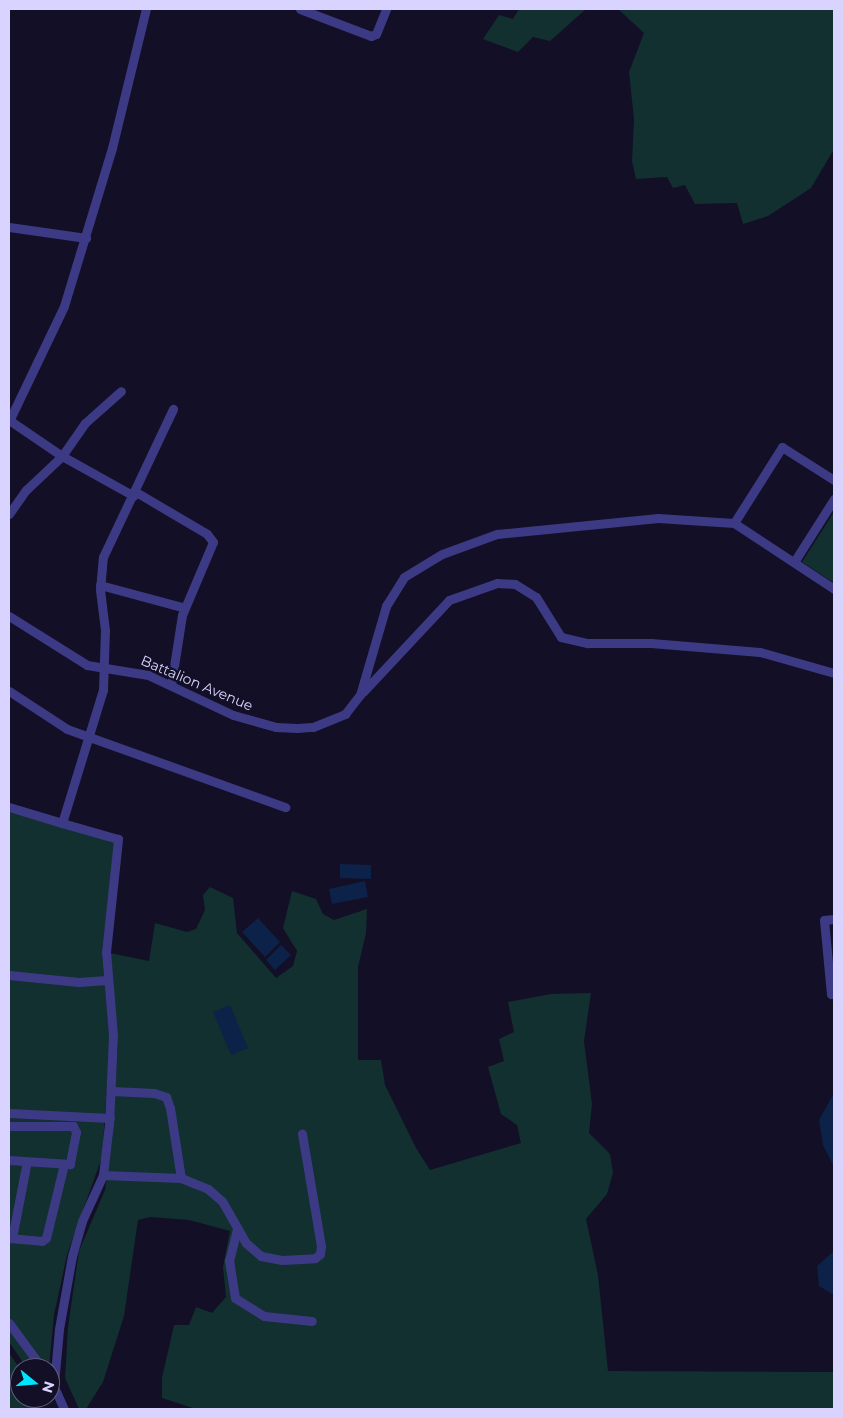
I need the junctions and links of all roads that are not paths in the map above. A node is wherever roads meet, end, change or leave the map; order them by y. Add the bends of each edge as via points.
1 (146, 9) edge
2 (300, 9) edge
3 (386, 9) edge
4 (9, 227) edge
5 (86, 238) junction
6 (121, 391) dead end
7 (174, 409) dead end
8 (9, 421) edge
9 (62, 456) junction
10 (834, 480) edge
11 (135, 494) junction
12 (834, 499) edge
13 (9, 514) edge
14 (734, 523) junction
15 (794, 562) junction
16 (100, 585) junction
17 (834, 589) edge
18 (185, 608) junction
19 (9, 616) edge
20 (104, 669) junction
21 (834, 673) edge
22 (171, 685) junction
23 (9, 691) edge
24 (360, 696) junction
25 (91, 738) junction
26 (9, 807) edge
27 (285, 807) dead end
28 (62, 823) junction
29 (834, 920) edge
30 (9, 975) edge
31 (107, 980) junction
32 (834, 993) edge
33 (112, 1091) junction
34 (9, 1113) edge
35 (110, 1118) junction
36 (9, 1126) edge
37 (302, 1134) dead end
38 (9, 1160) edge
39 (27, 1161) junction
40 (64, 1164) junction
41 (103, 1175) junction
42 (181, 1178) junction
43 (238, 1229) junction
44 (10, 1238) edge
45 (312, 1321) dead end
46 (9, 1323) edge
47 (35, 1358) edge
48 (55, 1358) edge

1 - 5 street
2 - 3 street via 370,36 376,34
4 - 5 street
5 - 8 street via 64,306
6 - 9 street via 85,423
7 - 11 street
8 - 9 street
9 - 11 street
9 - 13 street via 26,490
10 - 14 street via 782,447
11 - 16 street via 106,548
11 - 18 street via 208,534 213,542
12 - 15 street
14 - 15 street
14 - 24 street via 658,518 497,534 442,554 404,578 386,606
15 - 17 street
16 - 18 street
16 - 20 street via 105,630
18 - 22 street via 176,636
19 - 20 street, Battalion Avenue via 87,665
20 - 22 street, Battalion Avenue via 133,671
20 - 25 street via 101,704
21 - 24 street, Battalion Avenue via 760,652 651,643 588,643 561,637 536,597 515,584 497,584 449,600
22 - 24 street, Battalion Avenue via 233,715 297,728 328,723 345,714
23 - 25 street via 67,729
25 - 27 street
25 - 28 street
26 - 28 street
28 - 31 street via 118,839 106,952
29 - 32 street via 824,920 830,994
30 - 31 street via 79,982
31 - 33 street via 113,1035
33 - 35 street
33 - 42 street via 154,1093 166,1097 174,1124
34 - 35 street
35 - 41 street
36 - 40 street via 73,1126 76,1132 72,1161
37 - 43 street via 321,1246 318,1256 282,1260 261,1256 246,1243
38 - 39 street
39 - 40 street
39 - 44 street
40 - 44 street via 46,1238
41 - 42 street
41 - 48 street via 82,1221 72,1256
42 - 43 street via 208,1189 222,1200
43 - 45 street via 229,1260 235,1298 264,1316
46 - 47 street

